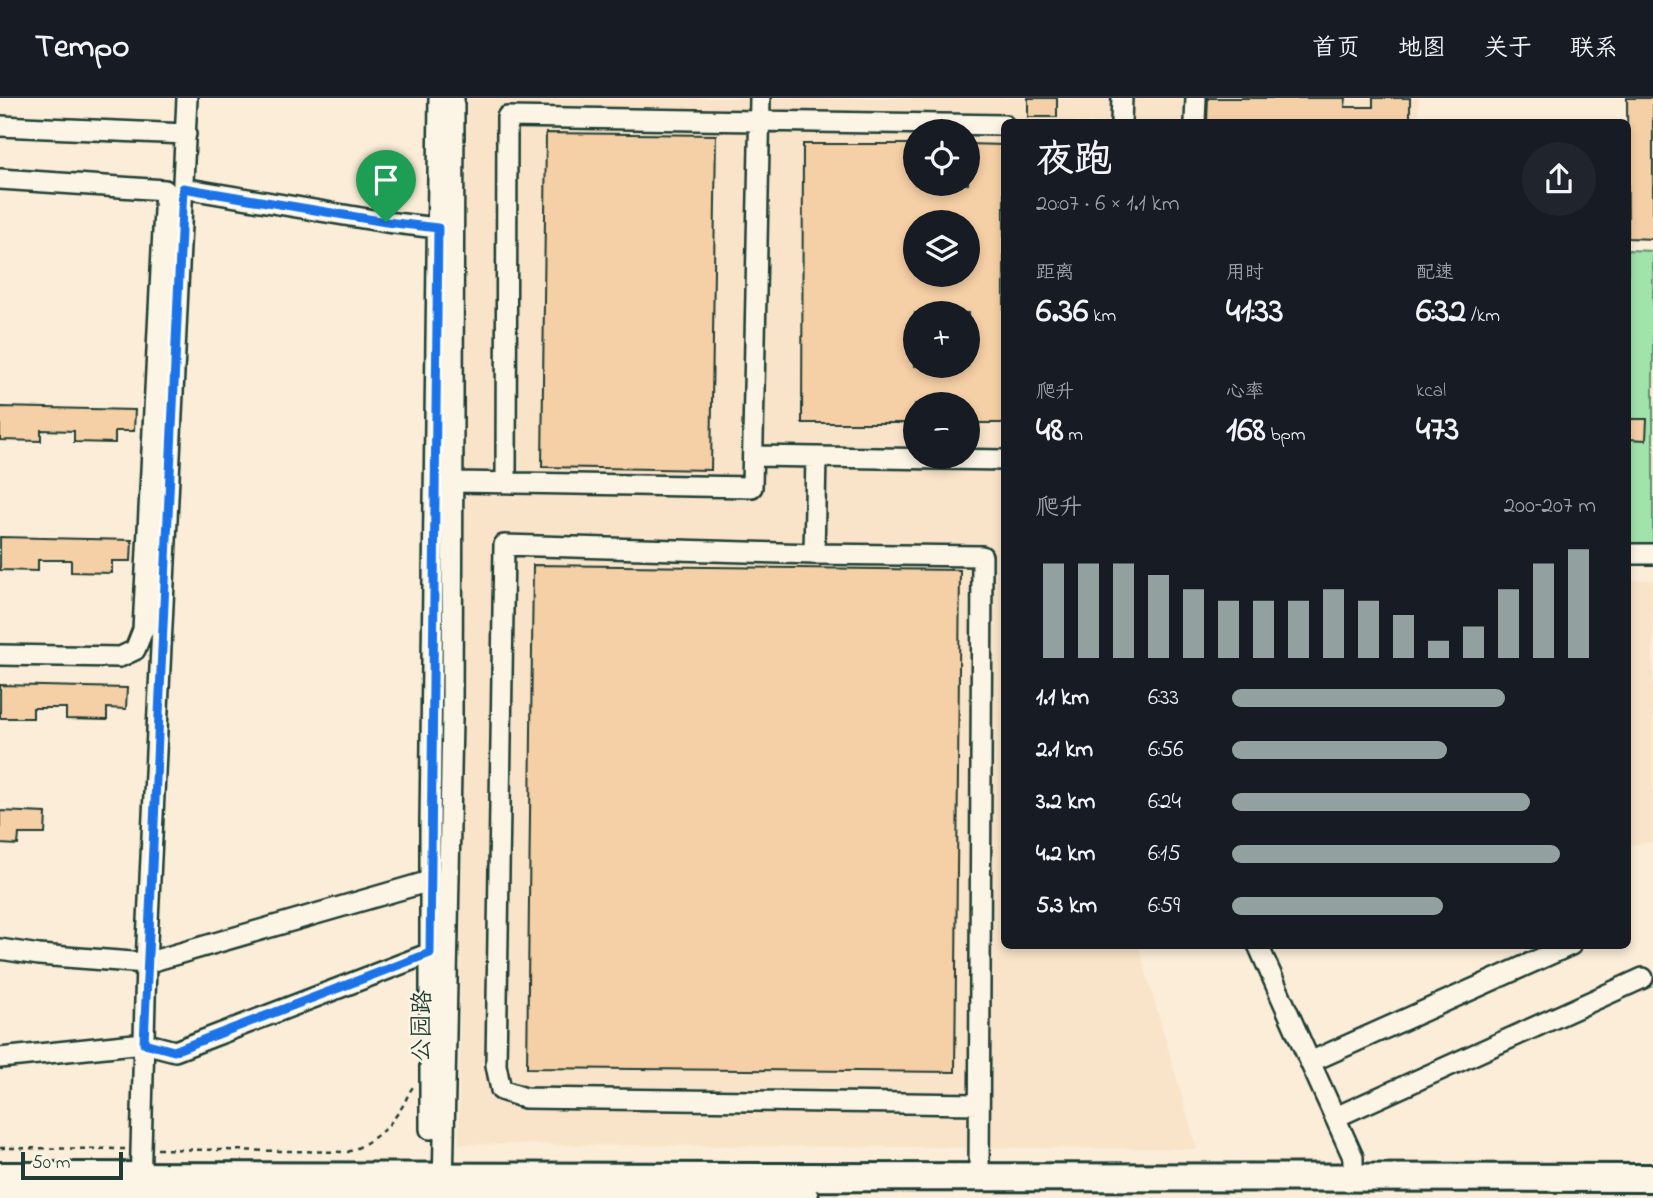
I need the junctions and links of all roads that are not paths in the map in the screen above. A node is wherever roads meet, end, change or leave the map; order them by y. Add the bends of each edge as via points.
1 (187, 98) edge
2 (439, 98) edge
3 (454, 98) edge
4 (760, 98) edge
5 (1122, 98) edge
6 (1196, 98) edge
7 (1121, 119) edge
8 (1195, 119) edge
9 (760, 120) junction
10 (1001, 125) edge
11 (0, 126) edge
12 (186, 134) junction
13 (0, 178) edge
14 (174, 189) junction
15 (438, 228) junction
16 (753, 456) junction
17 (816, 457) junction
18 (1001, 460) edge
19 (454, 482) junction
20 (506, 483) junction
21 (814, 554) junction
22 (1631, 554) edge
23 (1653, 554) edge
24 (0, 655) edge
25 (430, 881) junction
26 (0, 949) edge
27 (1260, 949) edge
28 (1562, 949) edge
29 (430, 953) junction
30 (146, 963) junction
31 (1643, 978) dead end
32 (144, 1043) junction
33 (0, 1058) edge
34 (1310, 1062) junction
35 (979, 1104) junction
36 (1336, 1117) junction
37 (0, 1176) edge
38 (979, 1178) junction
39 (1353, 1178) junction
40 (1653, 1178) edge
41 (140, 1190) edge
42 (437, 1190) edge
43 (0, 1196) edge
44 (805, 1198) edge

1 - 12 street
2 - 15 street
3 - 19 street, 公园路
4 - 9 street
5 - 7 street
6 - 8 street
9 - 10 street
9 - 16 street
9 - 20 street via 507,117
11 - 12 street
12 - 14 street
13 - 14 street
14 - 15 street
14 - 24 street via 143,630 135,650 120,657
14 - 30 street
15 - 25 street
16 - 17 street
16 - 20 street via 752,487
17 - 18 street
17 - 21 street
19 - 20 street
19 - 42 street, 公园路
21 - 35 street via 982,556
21 - 35 street via 504,545 496,1065 501,1090 526,1098
22 - 23 street
25 - 29 street
25 - 30 street
26 - 30 street
27 - 34 street
28 - 34 street
29 - 32 street via 174,1051
29 - 42 street
30 - 32 street
31 - 36 street
32 - 33 street
32 - 41 street
34 - 36 street
35 - 38 street
36 - 39 street via 1353,1157
37 - 41 main road
38 - 39 main road
38 - 42 main road
39 - 40 main road
41 - 42 main road
41 - 43 main road
42 - 44 main road

